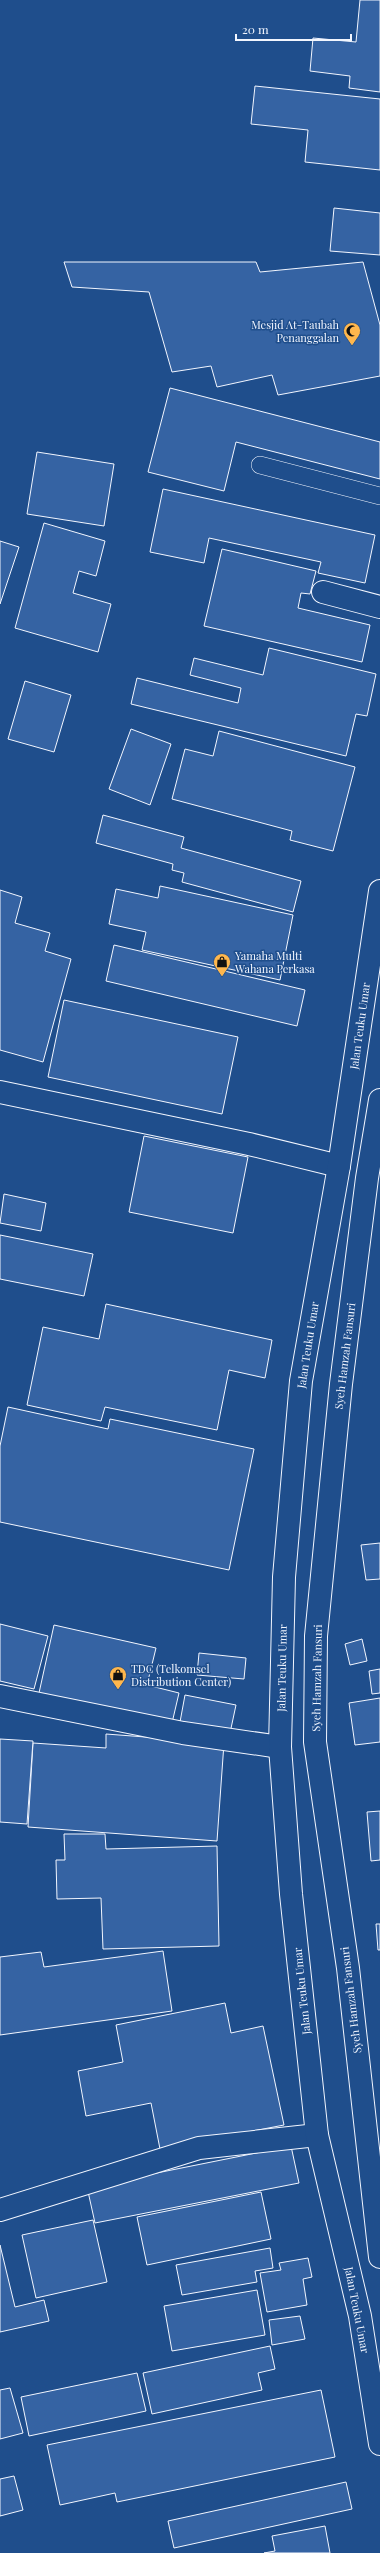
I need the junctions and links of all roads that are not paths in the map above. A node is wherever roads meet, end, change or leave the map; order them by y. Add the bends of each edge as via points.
1 (260, 465) dead end
2 (380, 496) edge
3 (324, 592) dead end
4 (380, 606) edge
5 (380, 891) edge
6 (0, 1092) edge
7 (380, 1100) edge
8 (340, 1166) junction
9 (374, 1179) edge
10 (0, 1696) edge
11 (280, 1747) junction
12 (317, 2135) junction
13 (0, 2210) edge
14 (380, 2257) edge
15 (380, 2444) edge

1 - 2 lane
3 - 4 main road
5 - 8 main road, Jalan Teuku Umar
6 - 8 main road via 250,1144
7 - 9 main road, Syeh Hamzah Fansuri
8 - 11 main road, Jalan Teuku Umar via 301,1380 284,1577
9 - 14 main road, Syeh Hamzah Fansuri via 341,1384 316,1636 316,1742 348,1968
10 - 11 main road via 183,1733
11 - 12 main road, Jalan Teuku Umar via 291,1894
12 - 13 main road via 199,2148
12 - 15 main road, Jalan Teuku Umar via 360,2316

